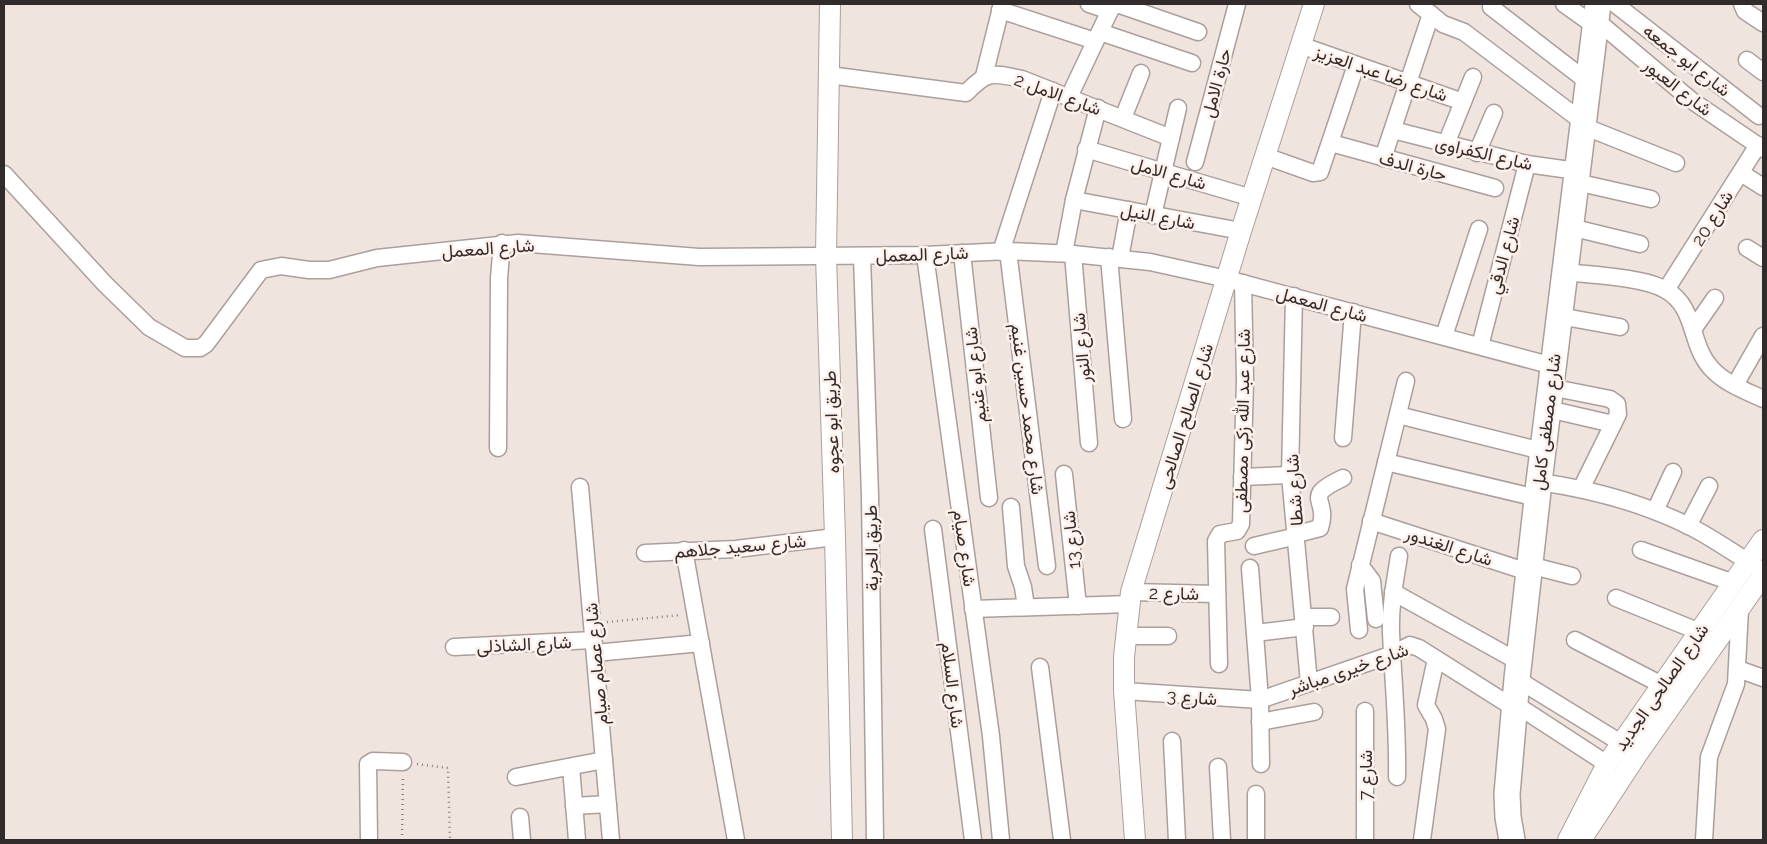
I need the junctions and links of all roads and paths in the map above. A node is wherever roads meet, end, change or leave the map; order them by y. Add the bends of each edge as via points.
1 (830, 4) edge
2 (1089, 4) edge
3 (1238, 4) edge
4 (1314, 4) edge
5 (1564, 4) edge
6 (1615, 4) edge
7 (1742, 4) edge
8 (1113, 6) edge
9 (1001, 7) edge
10 (1491, 7) dead end
11 (1425, 9) edge
12 (1596, 17) edge
13 (1763, 23) edge
14 (1198, 32) dead end
15 (1098, 36) junction
16 (1300, 45) junction
17 (1747, 60) dead end
18 (1192, 63) dead end
19 (1356, 64) junction
20 (1763, 72) edge
21 (1141, 73) dead end
22 (829, 75) junction
23 (984, 76) junction
24 (1473, 77) dead end
25 (1588, 82) junction
26 (1408, 83) junction
27 (1053, 91) junction
28 (1069, 97) junction
29 (1463, 102) junction
30 (1098, 108) junction
31 (1178, 108) dead end
32 (1494, 113) dead end
33 (1761, 113) edge
34 (1123, 118) junction
35 (1583, 124) junction
36 (1393, 130) junction
37 (1744, 136) junction
38 (1171, 138) junction
39 (1331, 143) junction
40 (1446, 144) junction
41 (1761, 147) edge
42 (1086, 149) junction
43 (1477, 153) junction
44 (1265, 156) junction
45 (1383, 158) junction
46 (1195, 162) dead end
47 (1676, 163) dead end
48 (1527, 164) junction
49 (1163, 172) junction
50 (1741, 173) junction
51 (4, 174) edge
52 (1576, 177) junction
53 (1763, 187) edge
54 (1495, 188) dead end
55 (1252, 198) junction
56 (1651, 199) dead end
57 (1074, 200) junction
58 (1129, 210) junction
59 (1153, 215) junction
60 (1570, 227) junction
61 (1479, 229) dead end
62 (1242, 231) junction
63 (502, 243) junction
64 (1640, 244) dead end
65 (1747, 248) dead end
66 (1005, 252) junction
67 (962, 253) junction
68 (1069, 253) junction
69 (925, 255) junction
70 (826, 256) junction
71 (862, 256) junction
72 (1115, 258) junction
73 (1763, 258) edge
74 (1565, 272) junction
75 (1235, 281) junction
76 (1666, 290) junction
77 (1294, 296) junction
78 (1715, 298) dead end
79 (1353, 312) junction
80 (1559, 316) junction
81 (1620, 327) dead end
82 (1694, 328) junction
83 (1444, 336) junction
84 (1763, 336) edge
85 (1480, 346) junction
86 (1406, 381) dead end
87 (1734, 385) junction
88 (1550, 387) junction
89 (1763, 399) edge
90 (1398, 415) junction
91 (1123, 419) dead end
92 (1613, 424) junction
93 (1343, 438) dead end
94 (1089, 442) dead end
95 (498, 448) dead end
96 (1542, 451) junction
97 (1386, 462) junction
98 (1673, 472) dead end
99 (1064, 474) dead end
100 (1290, 475) junction
101 (1242, 478) junction
102 (1343, 478) dead end
103 (1709, 486) dead end
104 (580, 487) dead end
105 (1581, 489) junction
106 (1538, 490) junction
107 (989, 498) dead end
108 (1011, 507) dead end
109 (1655, 511) junction
110 (1371, 521) junction
111 (1688, 526) junction
112 (933, 529) dead end
113 (1297, 535) junction
114 (835, 537) junction
115 (1763, 540) edge
116 (1254, 546) dead end
117 (684, 550) junction
118 (1641, 550) dead end
119 (645, 553) dead end
120 (1399, 556) dead end
121 (1360, 565) junction
122 (1047, 566) dead end
123 (1250, 568) dead end
124 (1529, 568) junction
125 (1758, 569) edge
126 (1572, 576) dead end
127 (1734, 583) junction
128 (1393, 592) junction
129 (1217, 594) junction
130 (1130, 598) junction
131 (1616, 598) dead end
132 (1078, 606) junction
133 (1026, 607) junction
134 (973, 609) junction
135 (1740, 609) junction
136 (695, 613) junction
137 (1331, 617) dead end
138 (1376, 619) dead end
139 (1304, 622) junction
140 (592, 623) junction
141 (1359, 630) dead end
142 (1700, 632) junction
143 (1255, 633) junction
144 (1125, 636) junction
145 (1168, 636) dead end
146 (1575, 640) dead end
147 (700, 643) junction
148 (594, 646) junction
149 (454, 647) dead end
150 (1393, 654) junction
151 (1436, 659) junction
152 (1219, 664) dead end
153 (1040, 667) dead end
154 (1738, 669) junction
155 (1518, 670) junction
156 (1763, 678) edge
157 (1308, 683) junction
158 (1662, 685) junction
159 (1124, 691) junction
160 (1260, 700) junction
161 (1514, 706) junction
162 (1365, 711) dead end
163 (1314, 712) dead end
164 (1260, 722) junction
165 (1172, 741) dead end
166 (1621, 743) junction
167 (604, 760) junction
168 (403, 762) junction
169 (1261, 764) dead end
170 (1607, 764) junction
171 (571, 767) junction
172 (1218, 767) dead end
173 (516, 777) dead end
174 (1397, 777) dead end
175 (1256, 794) dead end
176 (608, 804) junction
177 (574, 806) junction
178 (520, 817) dead end
179 (1132, 837) edge
180 (369, 840) edge
181 (402, 840) edge
182 (450, 840) edge
183 (522, 840) edge
184 (577, 840) edge
185 (612, 840) edge
186 (736, 840) edge
187 (842, 840) edge
188 (875, 840) edge
189 (974, 840) edge
190 (1001, 840) edge
191 (1062, 840) edge
192 (1177, 840) edge
193 (1222, 840) edge
194 (1256, 840) edge
195 (1365, 840) edge
196 (1422, 840) edge
197 (1512, 840) edge
198 (1568, 840) edge
199 (1581, 840) edge
200 (1704, 840) edge

1 - 22 street, طريق ابو عجوه
2 - 8 street
3 - 46 street, حارة الامل
4 - 16 street, شارع الصالح الصالحى
5 - 12 street, شارع العبور
6 - 33 street, شارع ابو جمعه
7 - 13 street via 1745,11
8 - 14 street
8 - 15 street
9 - 15 street
9 - 23 street
10 - 25 street
11 - 26 street
11 - 35 street via 1443,24 1464,32
12 - 25 main road, شارع مصطفى كامل
12 - 37 street, شارع العبور via 1690,100
15 - 18 street
15 - 28 street
16 - 19 street, شارع رضا عبد العزيز
16 - 44 street, شارع الصالح الصالحى
17 - 20 street
19 - 26 street, شارع رضا عبد العزيز
19 - 39 street
21 - 34 street
22 - 23 street via 966,93
22 - 70 street, طريق ابو عجوه
23 - 27 street, شارع الامل 2 via 998,74 1022,79
24 - 29 street
25 - 35 main road, شارع مصطفى كامل
26 - 29 street, شارع رضا عبد العزيز
26 - 36 street
27 - 28 street, شارع الامل 2
27 - 66 street
28 - 30 street, شارع الامل 2
29 - 40 street
30 - 34 street, شارع الامل 2
30 - 42 street, شارع النور
31 - 38 street
32 - 43 street
33 - 37 street
34 - 38 street, شارع الامل 2
35 - 47 street
35 - 52 main road, شارع مصطفى كامل
36 - 40 street, شارع الكفراوى
36 - 45 street
37 - 41 street, شارع العبور
38 - 49 street
39 - 44 street via 1318,173
39 - 45 street, حارة الدف
40 - 43 street, شارع الكفراوى
41 - 50 street, شارع 20
42 - 49 street, شارع الامل
42 - 57 street, شارع النور
43 - 48 street, شارع الكفراوى
44 - 55 street, شارع الصالح الصالحى
45 - 54 street, حارة الدف
48 - 52 street, شارع الكفراوى
48 - 85 street, شارع الدقي
49 - 55 street, شارع الامل
49 - 59 street
50 - 53 street
50 - 76 street, شارع 20
51 - 63 street, شارع المعمل via 117,297 149,327 185,348 200,348 206,344 261,270 281,266 329,270 377,258
52 - 56 street, شارع الكفراوى
52 - 60 main road, شارع مصطفى كامل
55 - 62 street, شارع الصالح الصالحى
57 - 58 street, شارع النيل
57 - 68 street, شارع النور
58 - 59 street, شارع النيل
58 - 72 street
59 - 62 street, شارع النيل
60 - 64 street
60 - 74 main road, شارع مصطفى كامل
61 - 83 street
62 - 75 street, شارع الصالح الصالحى
63 - 70 street, شارع المعمل via 685,257
63 - 95 street
65 - 73 street
66 - 67 street, شارع المعمل
66 - 68 street, شارع المعمل
66 - 122 street, شارع محمد حسين غنيم
67 - 69 street, شارع المعمل
67 - 107 street, شارع ابو غنيم
68 - 72 street, شارع المعمل
68 - 94 street, شارع النور
69 - 71 street, شارع المعمل
69 - 134 street, شارع صيام
70 - 71 street, شارع المعمل
70 - 114 street, طريق ابو عجوه
71 - 188 street, طريق الحرية via 870,496
72 - 75 street, شارع المعمل
72 - 91 street
74 - 76 street via 1643,282
74 - 80 main road, شارع مصطفى كامل
75 - 77 street, شارع المعمل
75 - 101 street, شارع عبد الله زكى مصطفى via 1245,381
75 - 130 street, شارع الصالح الصالحى
76 - 82 street via 1684,306
77 - 79 street, شارع المعمل
77 - 100 street, شارع شطا
78 - 82 street
79 - 83 street, شارع المعمل
79 - 93 street
80 - 81 street
80 - 88 main road, شارع مصطفى كامل
82 - 87 street via 1702,356 1722,378
83 - 85 street, شارع المعمل
84 - 87 street
85 - 88 street, شارع المعمل
86 - 90 street
87 - 89 street
88 - 92 street
88 - 92 street via 1614,401 1618,409
88 - 96 main road, شارع مصطفى كامل
90 - 96 street
90 - 97 street
92 - 105 street
96 - 106 main road, شارع مصطفى كامل
97 - 106 street
97 - 110 street
98 - 109 street
99 - 132 street, شارع 13
100 - 101 street
100 - 113 street, شارع شطا
101 - 129 street, شارع عبد الله زكى مصطفى via 1241,524 1237,530 1220,534 1216,541
102 - 113 street via 1324,487 1320,493 1320,528
103 - 111 street
104 - 140 street, شارع عصام صيام
105 - 106 street
105 - 109 street
106 - 124 main road, شارع مصطفى كامل
108 - 133 street via 1016,566
109 - 111 street
110 - 121 street
110 - 124 street, شارع الغندور
111 - 125 street
112 - 189 street, شارع السلام
113 - 116 street
113 - 139 street, شارع شطا
114 - 117 street, شارع سعيد جلاهم via 705,552
114 - 187 street, طريق ابو عجوه
115 - 125 street, شارع الصالحى الجديد
117 - 119 street, شارع سعيد جلاهم
117 - 136 street
118 - 127 street
120 - 128 street
121 - 138 street via 1372,581
121 - 141 street via 1355,589
123 - 143 street
124 - 126 street, شارع الغندور
124 - 155 main road, شارع مصطفى كامل
125 - 127 street, شارع الصالحى الجديد
125 - 135 street, شارع الصالحى الجديد
127 - 142 street, شارع الصالحى الجديد
128 - 150 street
128 - 155 street
129 - 130 street, شارع 2
129 - 152 street, شارع عبد الله زكى مصطفى
130 - 132 street, شارع 2
130 - 144 street, شارع الصالح الصالحى
131 - 142 street
132 - 133 street, شارع 2
133 - 134 street, شارع 2
134 - 190 street, شارع صيام via 991,736
135 - 154 street
135 - 199 street, شارع الصالحى الجديد
136 - 140 path
136 - 147 street
137 - 139 street
139 - 143 street
139 - 157 street, شارع شطا
140 - 148 street, شارع عصام صيام
142 - 158 street, شارع الصالحى الجديد
143 - 160 street
144 - 145 street
144 - 159 street, شارع الصالح الصالحى
146 - 158 street
147 - 148 street, شارع الشاذلى
147 - 186 street
148 - 149 street, شارع الشاذلى
148 - 167 street, شارع عصام صيام
150 - 151 street, شارع خيرى مباشر via 1415,646
150 - 157 street, شارع خيرى مباشر
150 - 174 street
151 - 161 street, شارع خيرى مباشر
151 - 196 street via 1426,705 1437,730
153 - 191 street
154 - 156 street
154 - 200 street via 1731,699 1708,757
155 - 161 main road, شارع مصطفى كامل
155 - 166 street
157 - 160 street, شارع خيرى مباشر
158 - 166 street, شارع الصالحى الجديد
159 - 160 street, شارع 3
159 - 179 street, شارع الصالح الصالحى
160 - 164 street
161 - 170 street, شارع خيرى مباشر
161 - 197 main road, شارع مصطفى كامل via 1507,794
162 - 195 street, شارع 7
163 - 164 street
164 - 169 street
165 - 192 street
166 - 170 street, شارع الصالحى الجديد
167 - 171 street
167 - 176 street, شارع عصام صيام
168 - 180 street via 373,761 368,764
168 - 181 path
168 - 182 path via 448,768
170 - 198 street, شارع الصالحى الجديد
171 - 173 street
171 - 177 street
172 - 193 street
175 - 194 street
176 - 177 street
176 - 185 street, شارع عصام صيام
177 - 184 street
178 - 183 street

